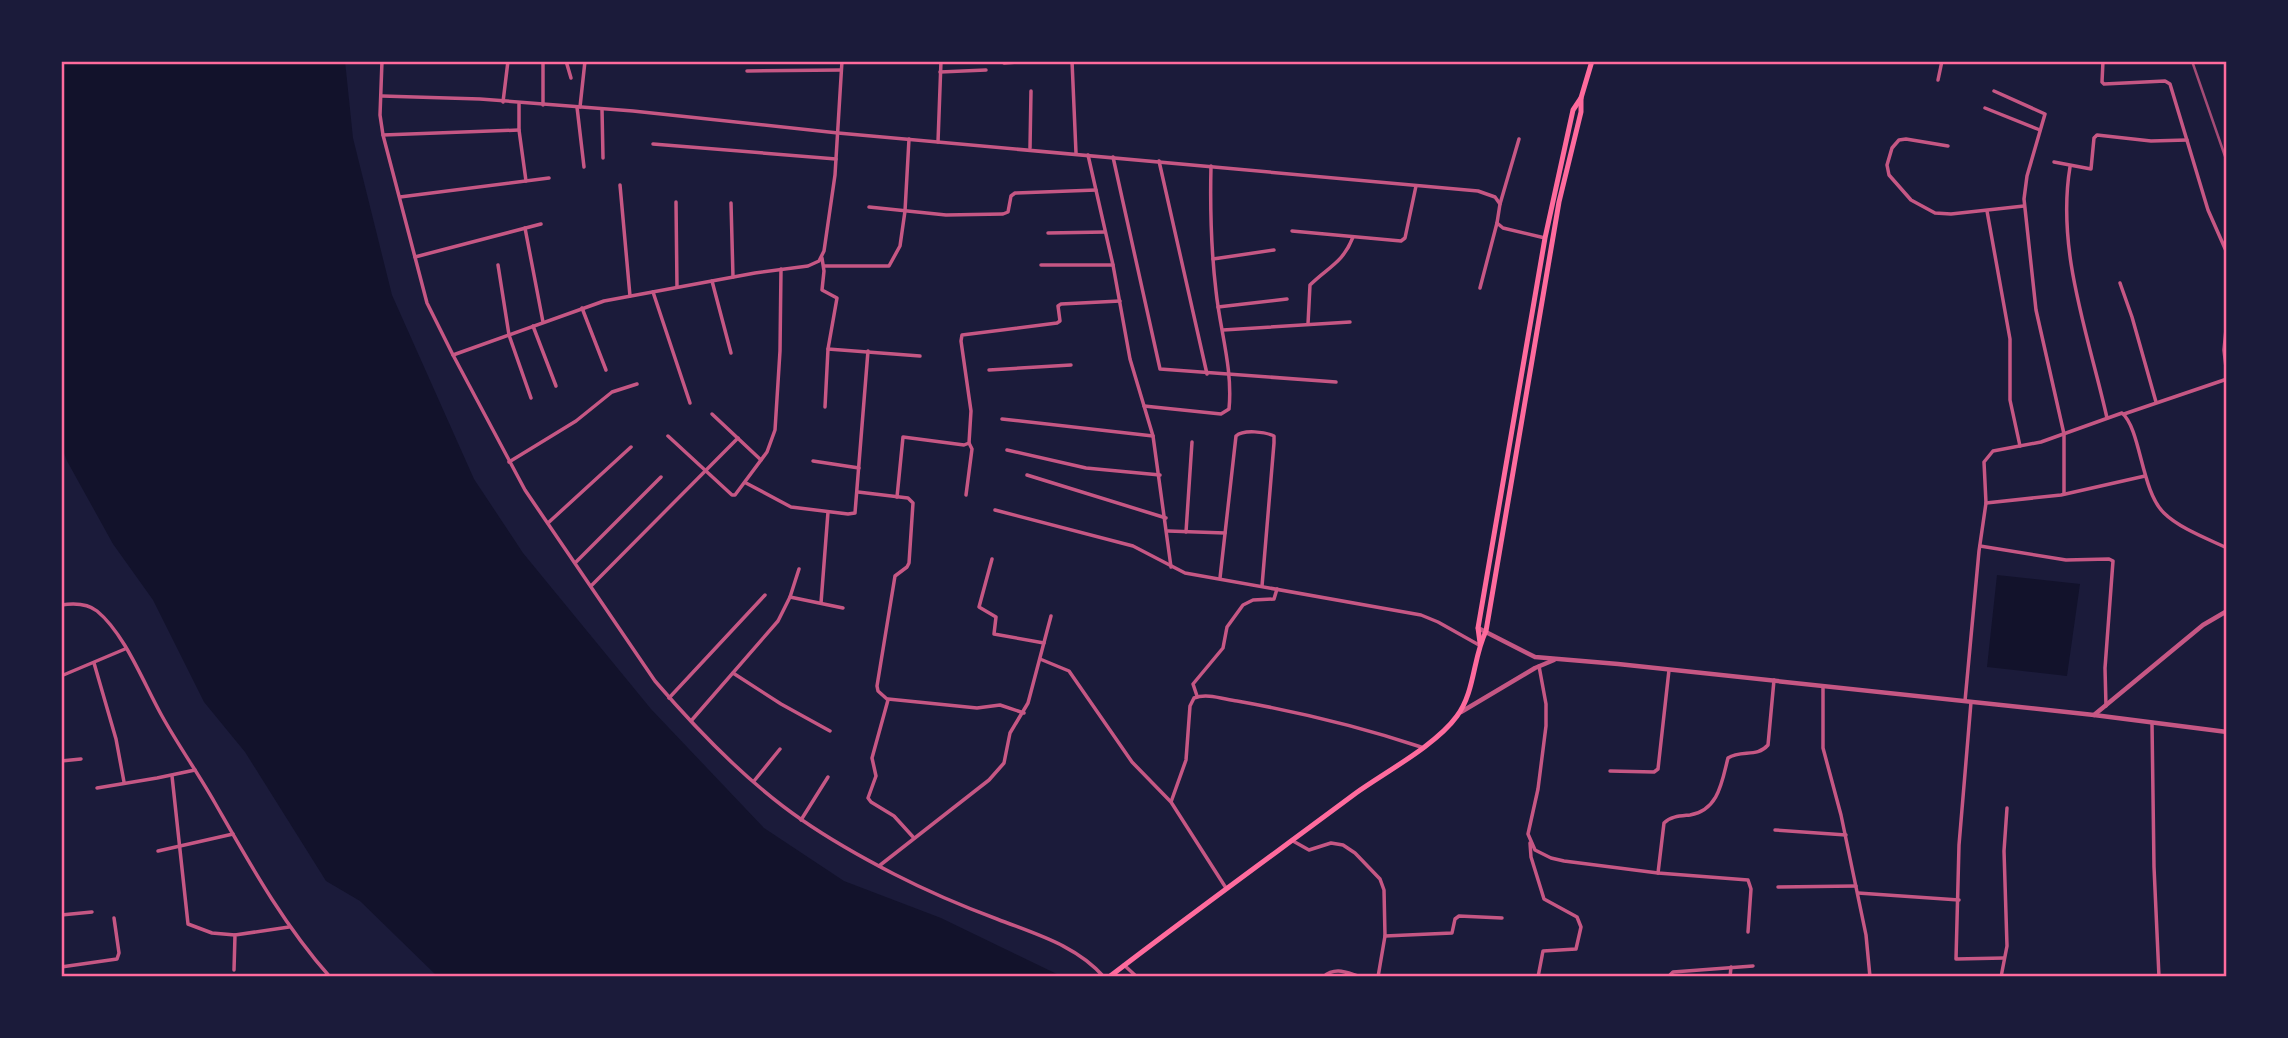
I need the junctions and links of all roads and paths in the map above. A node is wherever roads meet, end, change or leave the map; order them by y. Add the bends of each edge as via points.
1 (382, 61) edge
2 (508, 61) edge
3 (543, 61) edge
4 (566, 61) edge
5 (584, 61) edge
6 (842, 61) edge
7 (941, 61) edge
8 (1035, 61) edge
9 (1072, 61) edge
10 (1592, 61) edge
11 (1942, 61) edge
12 (2103, 61) edge
13 (1004, 63) dead end
14 (841, 70) junction
15 (986, 70) dead end
16 (747, 71) dead end
17 (940, 72) junction
18 (571, 78) dead end
19 (1938, 80) dead end
20 (1031, 91) dead end
21 (1994, 91) dead end
22 (382, 96) junction
23 (1581, 98) junction
24 (503, 102) junction
25 (519, 104) junction
26 (543, 105) junction
27 (578, 107) junction
28 (1985, 108) dead end
29 (602, 109) junction
30 (519, 130) junction
31 (2040, 130) junction
32 (838, 133) junction
33 (383, 135) junction
34 (909, 139) junction
35 (1519, 139) dead end
36 (2187, 141) junction
37 (938, 142) junction
38 (653, 144) dead end
39 (1948, 146) dead end
40 (1030, 149) junction
41 (1076, 153) junction
42 (1088, 154) junction
43 (1113, 156) junction
44 (603, 158) dead end
45 (836, 159) junction
46 (1159, 161) junction
47 (2054, 162) dead end
48 (1211, 166) junction
49 (584, 167) dead end
50 (2070, 167) junction
51 (549, 178) dead end
52 (526, 181) junction
53 (620, 185) dead end
54 (1416, 186) junction
55 (1096, 190) junction
56 (400, 197) junction
57 (677, 202) dead end
58 (731, 203) dead end
59 (1500, 204) junction
60 (2024, 206) junction
61 (869, 207) dead end
62 (905, 211) junction
63 (1987, 211) junction
64 (1497, 223) junction
65 (541, 224) dead end
66 (525, 228) junction
67 (1292, 231) dead end
68 (1105, 232) junction
69 (1048, 233) dead end
70 (1353, 237) junction
71 (1545, 238) junction
72 (1274, 250) dead end
73 (2227, 253) edge
74 (415, 257) junction
75 (822, 258) junction
76 (1213, 260) junction
77 (498, 265) dead end
78 (1041, 265) dead end
79 (1113, 265) junction
80 (824, 266) junction
81 (781, 269) junction
82 (733, 277) junction
83 (712, 281) junction
84 (2120, 283) dead end
85 (677, 287) junction
86 (1480, 288) dead end
87 (653, 292) junction
88 (630, 296) junction
89 (1287, 299) dead end
90 (1120, 301) junction
91 (1218, 307) junction
92 (582, 308) junction
93 (2227, 319) edge
94 (543, 322) junction
95 (1350, 322) dead end
96 (1308, 324) junction
97 (533, 326) junction
98 (1222, 330) junction
99 (509, 335) junction
100 (828, 349) junction
101 (868, 351) junction
102 (731, 353) dead end
103 (453, 355) junction
104 (920, 356) dead end
105 (1071, 365) dead end
106 (606, 370) dead end
107 (989, 370) dead end
108 (1207, 373) junction
109 (1229, 374) junction
110 (2227, 378) edge
111 (1336, 382) dead end
112 (637, 384) dead end
113 (556, 386) dead end
114 (531, 398) dead end
115 (2156, 402) junction
116 (690, 403) dead end
117 (1144, 406) junction
118 (825, 407) dead end
119 (712, 414) dead end
120 (2124, 414) junction
121 (2107, 418) junction
122 (1002, 419) dead end
123 (2064, 434) junction
124 (668, 436) dead end
125 (1153, 436) junction
126 (738, 438) junction
127 (1192, 442) dead end
128 (969, 443) junction
129 (2020, 446) junction
130 (631, 447) dead end
131 (1007, 450) dead end
132 (761, 460) junction
133 (509, 461) junction
134 (813, 461) dead end
135 (859, 468) junction
136 (705, 470) junction
137 (1027, 475) dead end
138 (1160, 475) junction
139 (2146, 476) junction
140 (662, 477) dead end
141 (746, 483) junction
142 (858, 492) junction
143 (2064, 494) junction
144 (966, 495) dead end
145 (897, 497) junction
146 (1986, 503) junction
147 (995, 510) dead end
148 (828, 512) junction
149 (1166, 518) junction
150 (548, 523) junction
151 (1167, 531) junction
152 (1186, 532) junction
153 (1225, 533) junction
154 (1980, 546) junction
155 (2227, 548) edge
156 (992, 559) dead end
157 (575, 562) junction
158 (1171, 567) junction
159 (799, 569) dead end
160 (1220, 578) junction
161 (590, 586) junction
162 (1262, 586) junction
163 (1277, 589) junction
164 (765, 595) dead end
165 (790, 597) junction
166 (821, 603) junction
167 (61, 605) edge
168 (843, 608) dead end
169 (2227, 611) edge
170 (1051, 616) dead end
171 (1478, 628) junction
172 (1486, 631) junction
173 (1044, 643) junction
174 (1480, 644) junction
175 (125, 649) junction
176 (1040, 659) junction
177 (1555, 660) junction
178 (94, 663) junction
179 (1539, 666) junction
180 (1669, 670) junction
181 (733, 673) junction
182 (61, 676) edge
183 (1774, 680) junction
184 (1823, 686) junction
185 (1197, 696) junction
186 (669, 698) junction
187 (887, 699) junction
188 (1968, 702) junction
189 (2106, 706) junction
190 (1460, 712) junction
191 (1024, 713) junction
192 (2094, 715) junction
193 (691, 721) junction
194 (2152, 723) junction
195 (830, 731) dead end
196 (2227, 732) edge
197 (1421, 747) junction
198 (780, 749) dead end
199 (81, 759) dead end
200 (61, 761) edge
201 (195, 770) junction
202 (1610, 771) dead end
203 (172, 776) junction
204 (828, 777) dead end
205 (754, 781) junction
206 (124, 782) junction
207 (97, 788) dead end
208 (1171, 802) junction
209 (2007, 808) dead end
210 (801, 820) junction
211 (1775, 830) dead end
212 (233, 834) junction
213 (1846, 835) junction
214 (914, 838) junction
215 (1292, 840) junction
216 (1530, 841) junction
217 (181, 846) junction
218 (158, 851) dead end
219 (879, 866) junction
220 (1658, 873) junction
221 (1856, 886) junction
222 (1778, 887) dead end
223 (1226, 888) junction
224 (1858, 893) junction
225 (1958, 900) junction
226 (92, 912) dead end
227 (61, 915) edge
228 (114, 918) dead end
229 (1502, 918) dead end
230 (289, 927) junction
231 (1748, 932) dead end
232 (235, 935) junction
233 (1385, 936) junction
234 (2004, 958) junction
235 (1124, 965) junction
236 (1753, 966) dead end
237 (61, 967) edge
238 (1731, 967) junction
239 (234, 970) dead end
240 (330, 977) edge
241 (1104, 977) edge
242 (1109, 977) edge
243 (1137, 977) edge
244 (1323, 977) edge
245 (1361, 977) edge
246 (1378, 977) edge
247 (1538, 977) edge
248 (1668, 977) edge
249 (1730, 977) edge
250 (1870, 977) edge
251 (2001, 977) edge
252 (2159, 977) edge

1 - 22 street
2 - 24 street
3 - 26 street
4 - 18 street
5 - 27 street
6 - 14 street
7 - 17 street
8 - 13 street
9 - 41 street
10 - 23 main road
11 - 19 street
12 - 36 street via 2104,84 2169,83
14 - 16 street
14 - 32 street
15 - 17 street
17 - 37 street
20 - 40 street
21 - 31 street via 2043,111
22 - 24 street
22 - 33 street
23 - 71 main road via 1573,110
23 - 172 main road via 1559,201
24 - 25 street
25 - 26 street
25 - 30 street
26 - 27 street
27 - 29 street
27 - 49 street
28 - 31 street
29 - 32 street
29 - 44 street
30 - 33 street
30 - 52 street
31 - 60 street
32 - 34 street
32 - 45 street
33 - 56 street
34 - 37 street
34 - 62 street
35 - 59 street
36 - 50 street via 2097,135 2092,169
36 - 73 street
37 - 40 street
38 - 45 street
39 - 63 street via 1899,141 1892,148 1889,175 1910,200 1934,213
40 - 41 street
41 - 42 street
42 - 43 street
42 - 55 street
43 - 46 street
43 - 108 street via 1159,368
45 - 75 street
46 - 48 street
46 - 108 street
47 - 50 street
48 - 54 street
48 - 76 street
50 - 121 street via 2066,192 2070,253
51 - 52 street
52 - 56 street
53 - 88 street
54 - 59 street via 1478,191
54 - 70 street via 1404,239
55 - 62 street via 1015,193 1005,214
55 - 68 street
56 - 74 street
57 - 85 street
58 - 82 street
59 - 64 street
60 - 63 street
60 - 123 street via 2036,310
61 - 62 street
62 - 80 street via 900,246 889,266
63 - 129 street via 2010,339 2010,400
64 - 71 street
64 - 86 street
65 - 66 street
66 - 74 street
66 - 94 street
67 - 70 street
68 - 69 street
68 - 79 street
70 - 96 street via 1341,260 1310,285
71 - 171 main road
72 - 76 street
74 - 103 street via 427,303
75 - 80 street
75 - 81 street via 815,264
76 - 91 street
77 - 99 street
78 - 79 street
79 - 90 street
80 - 100 street via 822,290 837,300
81 - 82 street
81 - 132 street via 777,420
82 - 83 street
83 - 85 street
83 - 102 street
84 - 115 street
85 - 87 street
87 - 88 street
87 - 116 street
88 - 92 street
89 - 91 street
90 - 117 street
90 - 128 street via 1061,304 1058,323 962,335 971,411
91 - 98 street
92 - 94 street
92 - 106 street
93 - 110 street
94 - 97 street
95 - 96 street
96 - 98 street
97 - 99 street
97 - 113 street
98 - 109 street
99 - 103 street
99 - 114 street
100 - 101 street
100 - 118 street
101 - 104 street
101 - 135 street
103 - 133 street
105 - 107 street
108 - 109 street
109 - 111 street
109 - 117 street via 1230,406 1226,412
110 - 115 street
112 - 133 street via 607,396 576,421
115 - 120 street
117 - 125 street
119 - 126 street
120 - 121 street
120 - 139 street
121 - 123 street
122 - 125 street
123 - 129 street
123 - 143 street
124 - 136 street
125 - 138 street
126 - 132 street
126 - 136 street
127 - 152 street
128 - 144 street
128 - 145 street via 903,436
129 - 146 street via 1993,451 1986,457
130 - 150 street
131 - 138 street via 1086,468
132 - 141 street
133 - 150 street
134 - 135 street
135 - 142 street
136 - 141 street via 732,495
136 - 161 street
137 - 149 street
138 - 149 street
139 - 143 street
139 - 155 street via 2163,513
140 - 157 street
141 - 148 street via 785,505
142 - 145 street
142 - 148 street via 855,513
143 - 146 street
145 - 187 street via 910,499 914,507 909,563 895,576 877,685
146 - 154 street
147 - 158 street via 1133,547
148 - 166 street
149 - 151 street
150 - 157 street
151 - 152 street
151 - 158 street
152 - 153 street
153 - 160 street
153 - 162 street via 1236,436 1243,432 1272,435 1275,443
154 - 188 street
154 - 189 street via 2066,560 2113,561
156 - 173 street via 979,607 996,617 994,634
157 - 161 street
158 - 160 street
159 - 165 street
160 - 162 street
161 - 186 street
162 - 163 street
163 - 174 street via 1421,615
163 - 185 street via 1274,599 1243,605 1227,627 1223,648 1194,684
164 - 186 street
165 - 166 street
165 - 181 street via 778,621
166 - 168 street
167 - 175 street via 80,604 98,612
169 - 189 street via 2203,625
170 - 173 street
171 - 172 street
171 - 174 main road
172 - 174 main road
172 - 177 street via 1535,657
173 - 176 street
174 - 190 main road
175 - 178 street
175 - 201 street
176 - 191 street
176 - 208 street via 1069,671 1132,762
177 - 179 street
177 - 180 street
178 - 182 street
178 - 206 street
179 - 190 street
179 - 216 street via 1546,726
180 - 183 street
180 - 202 street via 1658,769
181 - 193 street
181 - 195 street
183 - 184 street
183 - 220 street via 1768,745 1760,752 1728,758 1724,781 1706,809 1664,823
184 - 188 street
184 - 213 street via 1823,748
185 - 197 street via 1277,708
185 - 208 street via 1190,706 1184,772
186 - 193 street
187 - 191 street via 977,708 1000,705
187 - 214 street via 872,758 877,773 868,799 894,816
188 - 192 street
188 - 225 street
189 - 192 street
190 - 197 main road
191 - 214 street via 1010,733 1000,769
192 - 194 street
193 - 205 street
194 - 196 street
194 - 252 street
197 - 215 main road
198 - 205 street
199 - 200 street
201 - 203 street
201 - 212 street
203 - 206 street
203 - 217 street
204 - 210 street
205 - 210 street
206 - 207 street
208 - 223 street
209 - 234 street
210 - 219 street
211 - 213 street
212 - 217 street
212 - 230 street
213 - 221 street
214 - 219 street
215 - 223 main road
215 - 233 street via 1309,850 1331,843 1343,845 1374,872 1384,890
216 - 220 street via 1535,850 1551,858
216 - 247 street via 1544,899 1573,914 1580,923 1576,949 1543,951
217 - 218 street
217 - 232 street via 188,925
219 - 241 street via 1061,944 1092,963
220 - 231 street via 1748,880
221 - 222 street
221 - 224 street
223 - 235 main road
224 - 225 street
224 - 250 street
225 - 234 street via 1956,959
226 - 227 street
228 - 237 street via 117,959
229 - 233 street via 1460,916 1452,933
230 - 232 street
230 - 240 street
232 - 239 street
233 - 246 street
234 - 251 street
235 - 242 main road
235 - 243 street
236 - 238 street
238 - 248 street via 1673,972
238 - 249 street
244 - 245 street via 1338,970

